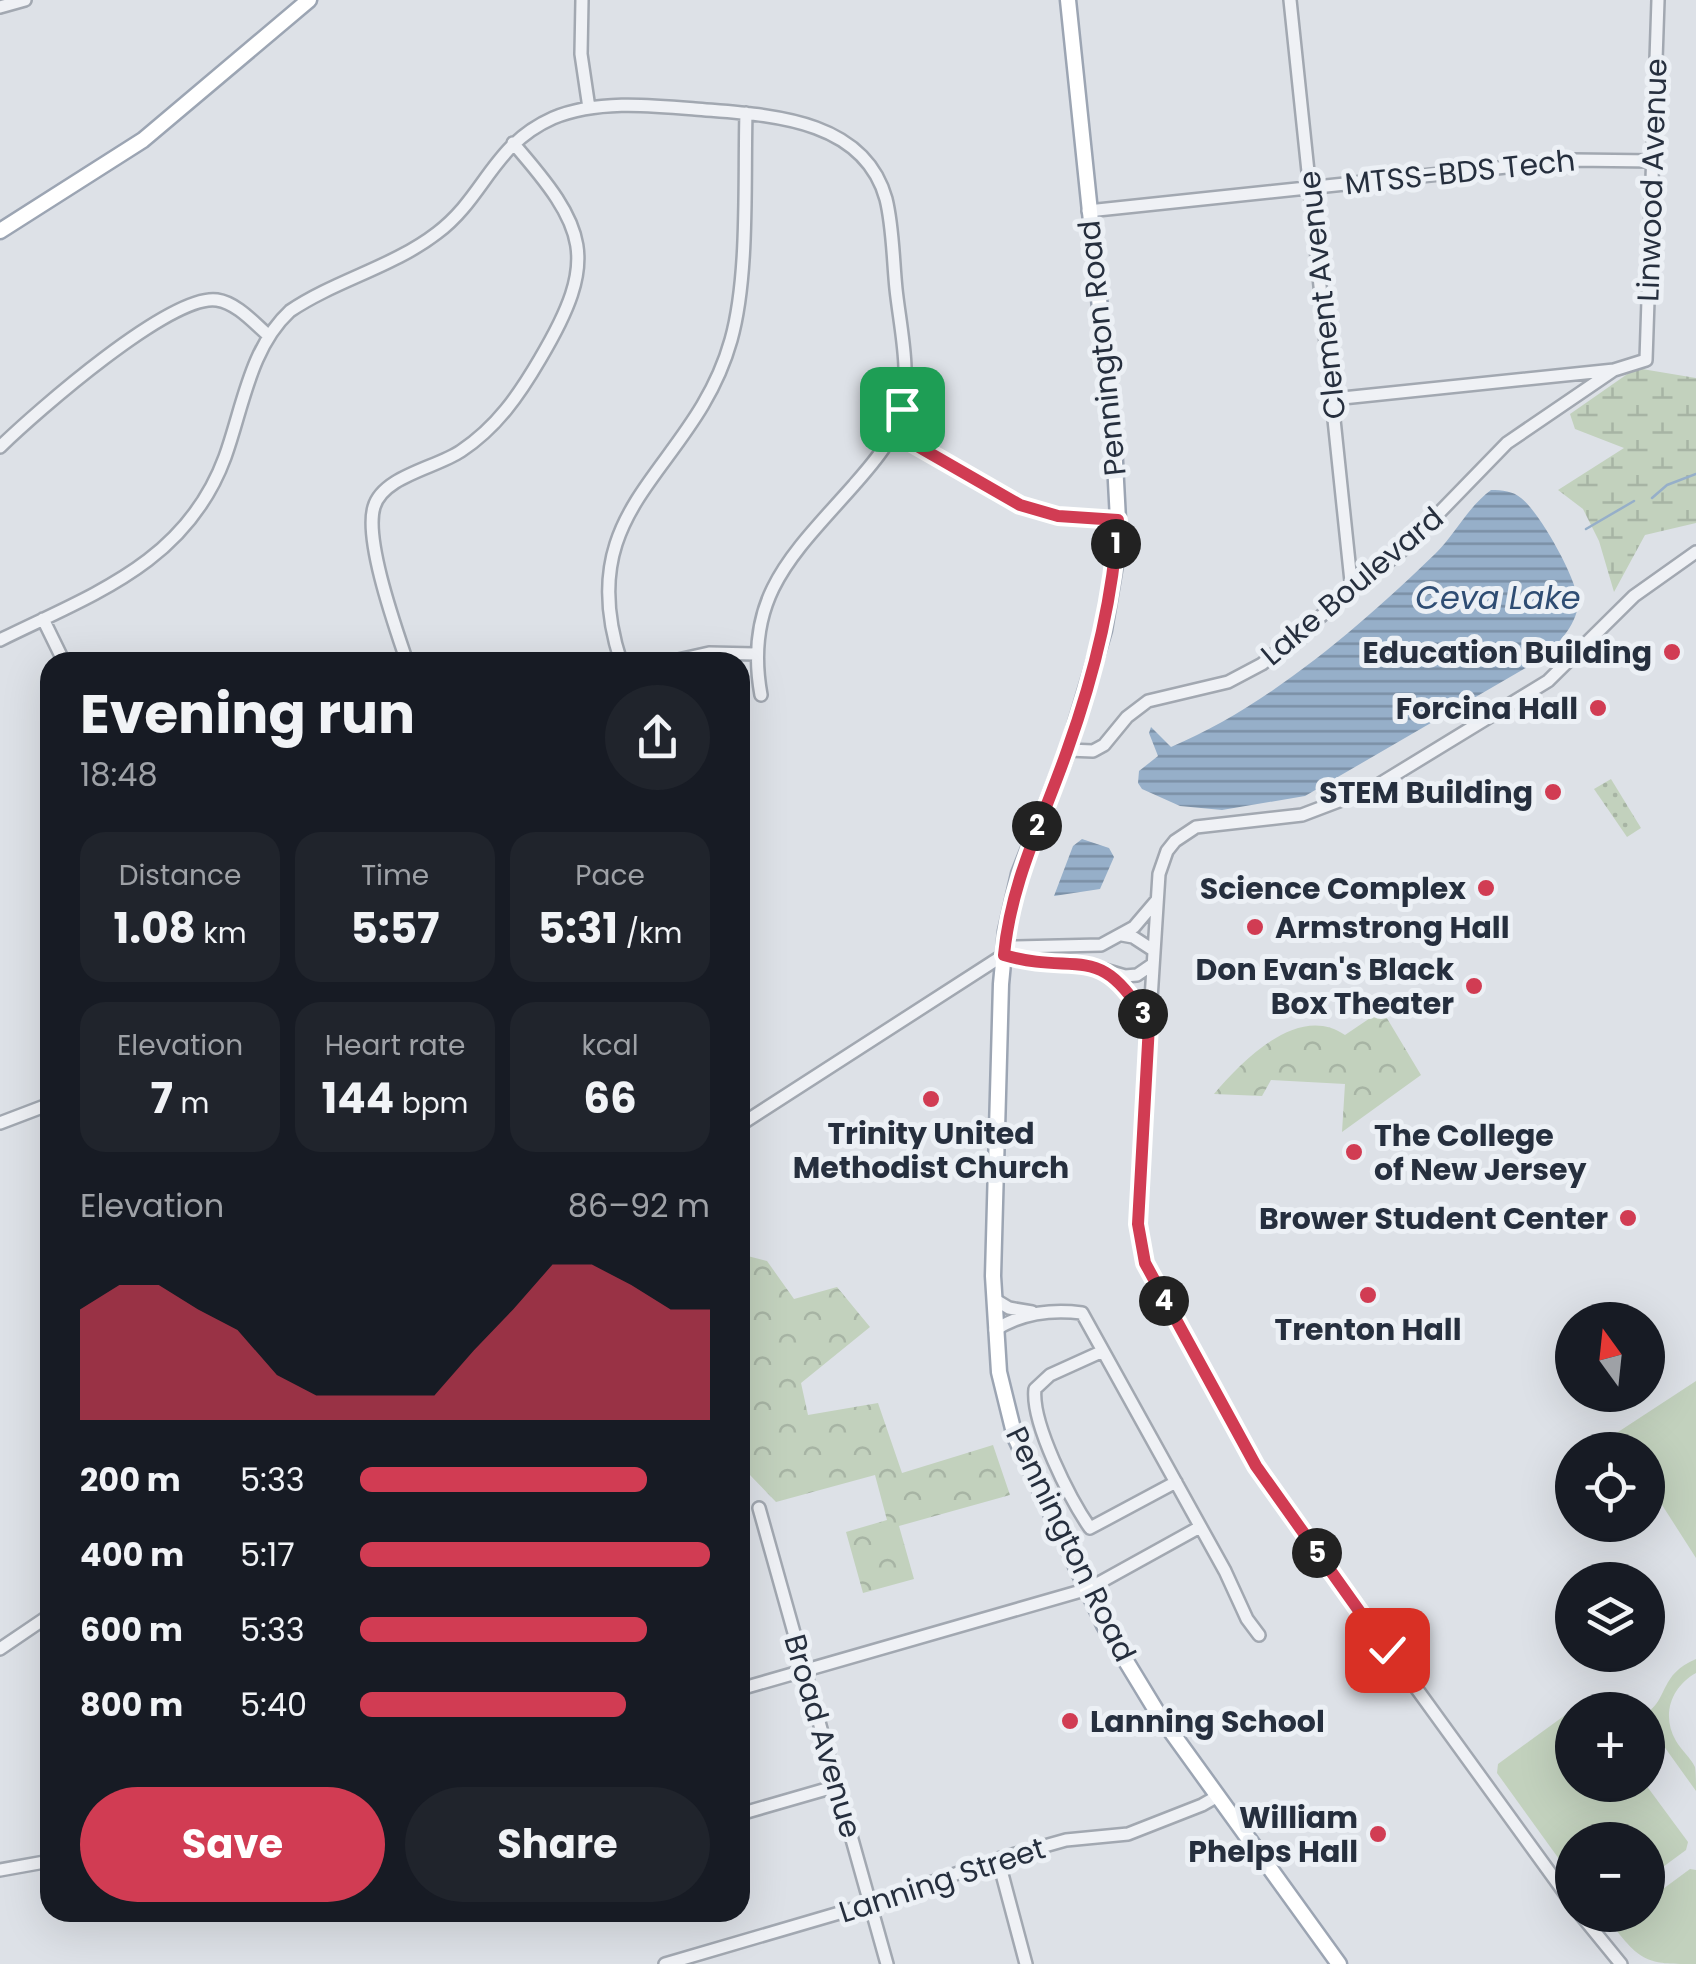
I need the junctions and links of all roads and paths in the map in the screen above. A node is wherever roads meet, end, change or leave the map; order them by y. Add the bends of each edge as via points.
1 (25, 0) edge
2 (309, 0) edge
3 (582, 0) edge
4 (1068, 0) edge
5 (1290, 0) edge
6 (1658, 0) edge
7 (0, 7) edge
8 (589, 108) junction
9 (746, 113) junction
10 (512, 143) junction
11 (1652, 161) junction
12 (1310, 187) junction
13 (1088, 210) junction
14 (0, 230) edge
15 (268, 335) junction
16 (1614, 370) junction
17 (1333, 399) junction
18 (0, 427) edge
19 (893, 432) junction
20 (5, 442) edge
21 (1118, 520) junction
22 (1696, 552) edge
23 (1352, 590) junction
24 (43, 619) junction
25 (0, 640) edge
26 (59, 652) edge
27 (404, 652) edge
28 (618, 652) edge
29 (750, 654) edge
30 (755, 654) junction
31 (761, 695) dead end
32 (1068, 750) junction
33 (1157, 900) junction
34 (1121, 935) junction
35 (1154, 950) junction
36 (1004, 955) junction
37 (1152, 964) junction
38 (1110, 973) junction
39 (1149, 1025) junction
40 (40, 1108) edge
41 (750, 1119) edge
42 (0, 1123) edge
43 (994, 1299) junction
44 (1036, 1313) junction
45 (995, 1330) junction
46 (1103, 1351) junction
47 (1176, 1482) junction
48 (759, 1508) dead end
49 (1200, 1527) junction
50 (1088, 1590) junction
51 (40, 1622) edge
52 (1260, 1635) dead end
53 (0, 1649) edge
54 (804, 1671) junction
55 (750, 1685) edge
56 (837, 1786) junction
57 (1216, 1797) junction
58 (750, 1811) edge
59 (998, 1859) junction
60 (40, 1863) edge
61 (0, 1870) edge
62 (1555, 1881) edge
63 (870, 1904) junction
64 (1595, 1932) edge
65 (665, 1964) edge
66 (887, 1964) edge
67 (1026, 1964) edge
68 (1339, 1964) edge
69 (1621, 1964) edge

1 - 7 street
2 - 14 main road via 143,140
3 - 8 street
4 - 13 main road, Pennington Road
5 - 12 street, Clement Avenue
6 - 11 street, Linwood Avenue
8 - 9 street
8 - 10 street via 558,116
9 - 19 street via 798,121 836,137 863,158 880,184 905,371
9 - 28 street via 732,339 700,410 617,536 606,592
10 - 15 street via 434,235 302,304
10 - 27 street via 568,214 575,286 563,320 507,410 460,452 394,482 374,504 379,564
11 - 12 street, MTSS-BDS Tech via 1572,160
11 - 16 street, Linwood Avenue via 1646,360
12 - 13 street, MTSS-BDS Tech
12 - 17 street, Clement Avenue
13 - 21 main road, Pennington Road
15 - 20 street via 226,302 197,302 117,349
15 - 24 street via 215,481 189,522 133,573
16 - 17 street
16 - 23 street, Lake Boulevard via 1507,443 1431,524
17 - 23 street, Clement Avenue
18 - 20 street
19 - 21 street via 1020,505 1058,516
19 - 30 street via 778,576
21 - 32 main road, Pennington Road via 1104,630
22 - 33 street via 1634,596 1548,680 1373,788 1302,815 1196,827 1175,841 1162,863
23 - 32 street, Lake Boulevard via 1244,675 1148,701 1104,745
24 - 25 street
24 - 26 street
29 - 30 street
30 - 31 street
32 - 36 main road, Pennington Road via 1019,874
33 - 34 street
33 - 35 street
34 - 35 street
34 - 36 street via 1091,947 1026,945
35 - 37 street
36 - 38 street
36 - 41 street
36 - 43 main road, Pennington Road
37 - 38 street via 1137,974
37 - 39 street
38 - 39 street
39 - 62 street via 1138,1224 1150,1275 1273,1492
40 - 42 street
43 - 44 street
43 - 45 main road, Pennington Road
44 - 45 street
44 - 46 street via 1082,1313
45 - 50 main road, Pennington Road via 1015,1437
46 - 47 street
46 - 47 street via 1034,1388 1041,1424 1076,1507 1090,1528
47 - 49 street
48 - 54 street, Broad Avenue
49 - 50 street
49 - 52 street
50 - 54 street
50 - 57 main road, Pennington Road via 1154,1708
51 - 53 street
54 - 55 street
54 - 56 street, Broad Avenue
56 - 58 street
56 - 63 street, Broad Avenue
57 - 59 street, Lanning Street via 1128,1834 1066,1840
57 - 68 main road, Pennington Road
59 - 63 street, Lanning Street
59 - 67 street
60 - 61 street
63 - 65 street, Lanning Street
63 - 66 street, Broad Avenue
64 - 69 street

